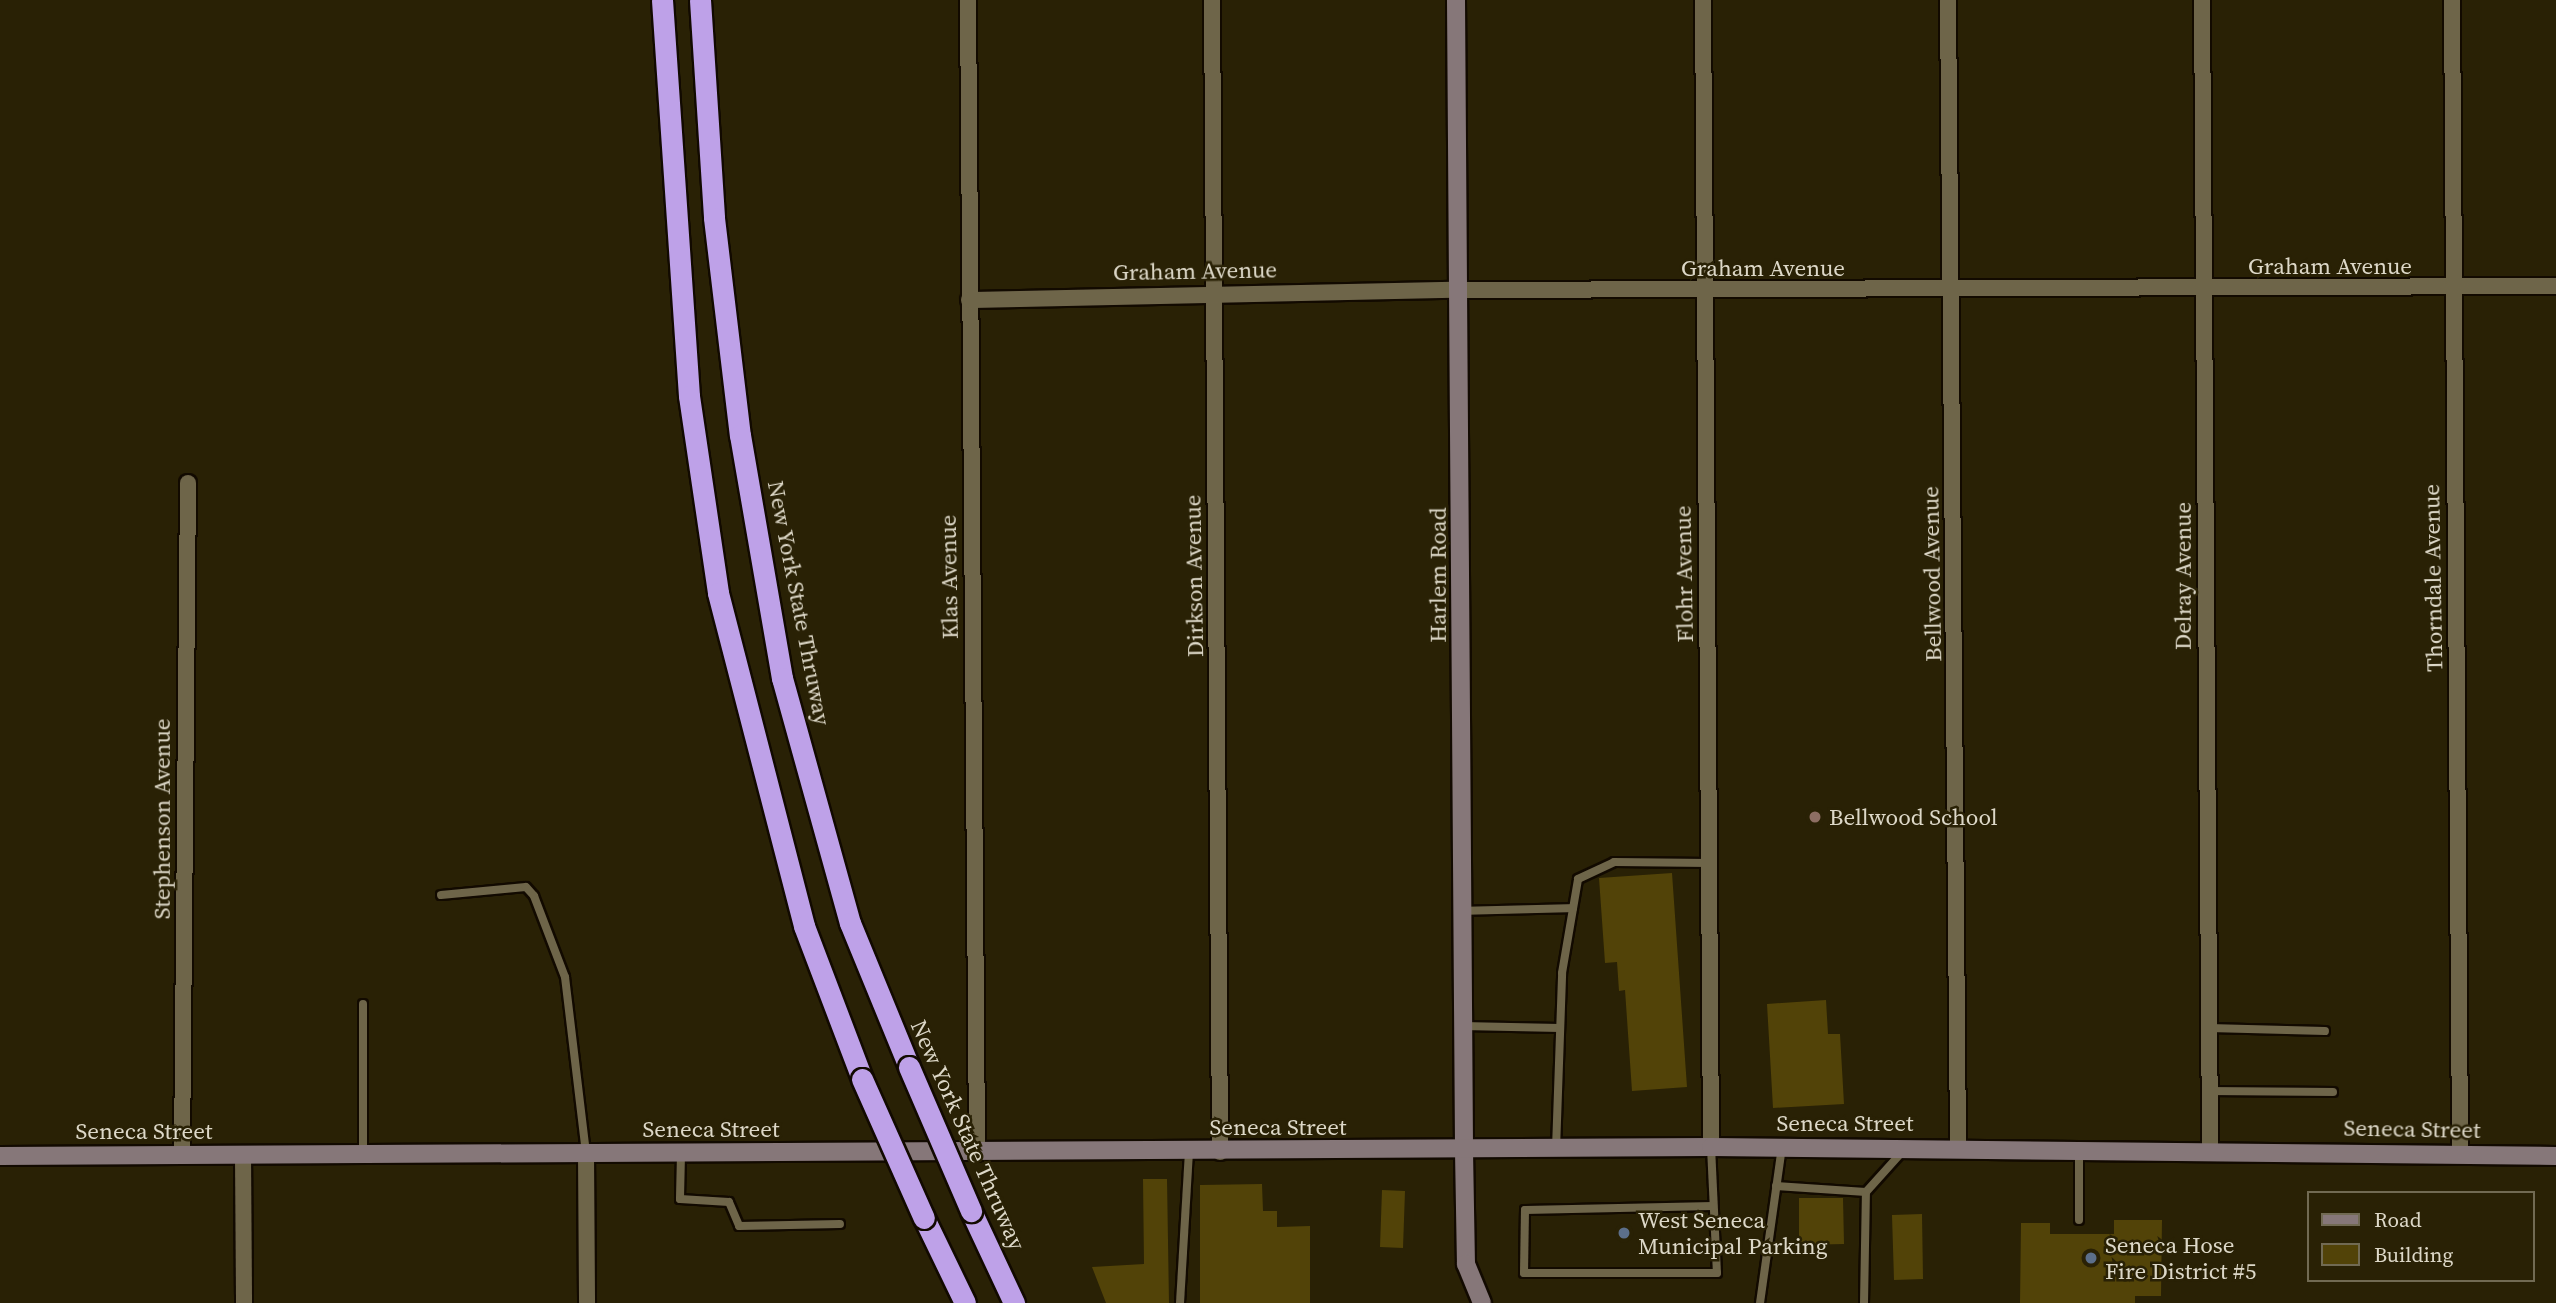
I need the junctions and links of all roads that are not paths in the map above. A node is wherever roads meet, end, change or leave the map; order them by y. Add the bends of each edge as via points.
1 (662, 0) edge
2 (700, 0) edge
3 (708, 0) edge
4 (968, 0) edge
5 (1212, 0) edge
6 (1456, 0) edge
7 (1703, 0) edge
8 (1948, 0) edge
9 (2202, 0) edge
10 (2452, 0) edge
11 (702, 42) junction
12 (2556, 286) edge
13 (2454, 288) junction
14 (1951, 289) junction
15 (2204, 289) junction
16 (1457, 290) junction
17 (1704, 291) junction
18 (1214, 292) junction
19 (970, 300) junction
20 (188, 483) dead end
21 (1710, 863) junction
22 (441, 895) dead end
23 (1573, 908) junction
24 (1460, 911) junction
25 (363, 1004) dead end
26 (1462, 1026) junction
27 (1560, 1028) junction
28 (2209, 1028) junction
29 (2325, 1031) dead end
30 (2210, 1091) junction
31 (2333, 1092) dead end
32 (1711, 1147) junction
33 (1782, 1147) junction
34 (1906, 1148) junction
35 (1958, 1148) junction
36 (1556, 1149) junction
37 (2079, 1150) junction
38 (1464, 1151) junction
39 (1189, 1152) junction
40 (1220, 1152) junction
41 (2210, 1152) junction
42 (977, 1153) junction
43 (586, 1154) junction
44 (681, 1154) junction
45 (2460, 1154) junction
46 (243, 1155) junction
47 (363, 1155) junction
48 (0, 1156) edge
49 (182, 1156) junction
50 (2556, 1156) edge
51 (1776, 1186) junction
52 (1866, 1192) junction
53 (1713, 1206) junction
54 (2079, 1220) dead end
55 (840, 1224) dead end
56 (244, 1303) edge
57 (587, 1303) edge
58 (965, 1303) edge
59 (1014, 1303) edge
60 (1180, 1303) edge
61 (1482, 1303) edge
62 (1760, 1303) edge
63 (1864, 1303) edge

1 - 58 highway, bridge via 689,396 718,593 804,926 862,1079
2 - 11 highway, New York State Thruway
3 - 11 highway
4 - 19 street, Klas Avenue
5 - 18 street, Dirkson Avenue
6 - 16 main road, Harlem Road
7 - 17 street, Flohr Avenue
8 - 14 street, Bellwood Avenue
9 - 15 street, Delray Avenue
10 - 13 street, Thorndale Avenue
11 - 59 highway, New York State Thruway, bridge via 714,218 740,435 782,678 850,923
12 - 13 street, Graham Avenue
13 - 15 street, Graham Avenue
13 - 45 street, Thorndale Avenue
14 - 15 street, Graham Avenue
14 - 17 street, Graham Avenue
14 - 35 street, Bellwood Avenue
15 - 28 street, Delray Avenue
16 - 17 street, Graham Avenue
16 - 18 street, Graham Avenue
16 - 24 main road, Harlem Road
17 - 21 street, Flohr Avenue
18 - 19 street, Graham Avenue
18 - 40 street, Dirkson Avenue
19 - 42 street, Klas Avenue
20 - 49 street, Stephenson Avenue
21 - 23 lane via 1614,862 1578,880
21 - 32 street, Flohr Avenue
22 - 43 lane via 526,887 534,896 565,977
23 - 24 lane
23 - 27 lane
24 - 26 main road, Harlem Road
25 - 47 lane
26 - 27 lane
26 - 38 main road, Harlem Road
27 - 36 lane
28 - 29 lane
28 - 30 street, Delray Avenue
30 - 31 lane
30 - 41 street, Delray Avenue
32 - 33 main road, Seneca Street
32 - 36 main road, Seneca Street
32 - 53 lane
33 - 34 main road, Seneca Street
33 - 51 lane
34 - 35 main road, Seneca Street
34 - 52 lane
35 - 37 main road, Seneca Street
36 - 38 main road, Seneca Street
37 - 41 main road, Seneca Street
37 - 54 lane
38 - 40 main road, Seneca Street
38 - 61 main road, Harlem Road via 1466,1264
39 - 40 main road, Seneca Street
39 - 42 main road, Seneca Street
39 - 60 lane
41 - 45 main road, Seneca Street
42 - 44 main road, Seneca Street
43 - 44 main road, Seneca Street
43 - 47 main road, Seneca Street
43 - 57 street
44 - 55 lane via 680,1199 729,1202 739,1226
45 - 50 main road, Seneca Street
46 - 47 main road, Seneca Street
46 - 49 main road, Seneca Street
46 - 56 street
48 - 49 main road, Seneca Street
51 - 52 lane
51 - 62 lane
52 - 63 lane
53 - 53 lane via 1717,1273 1524,1273 1525,1210

